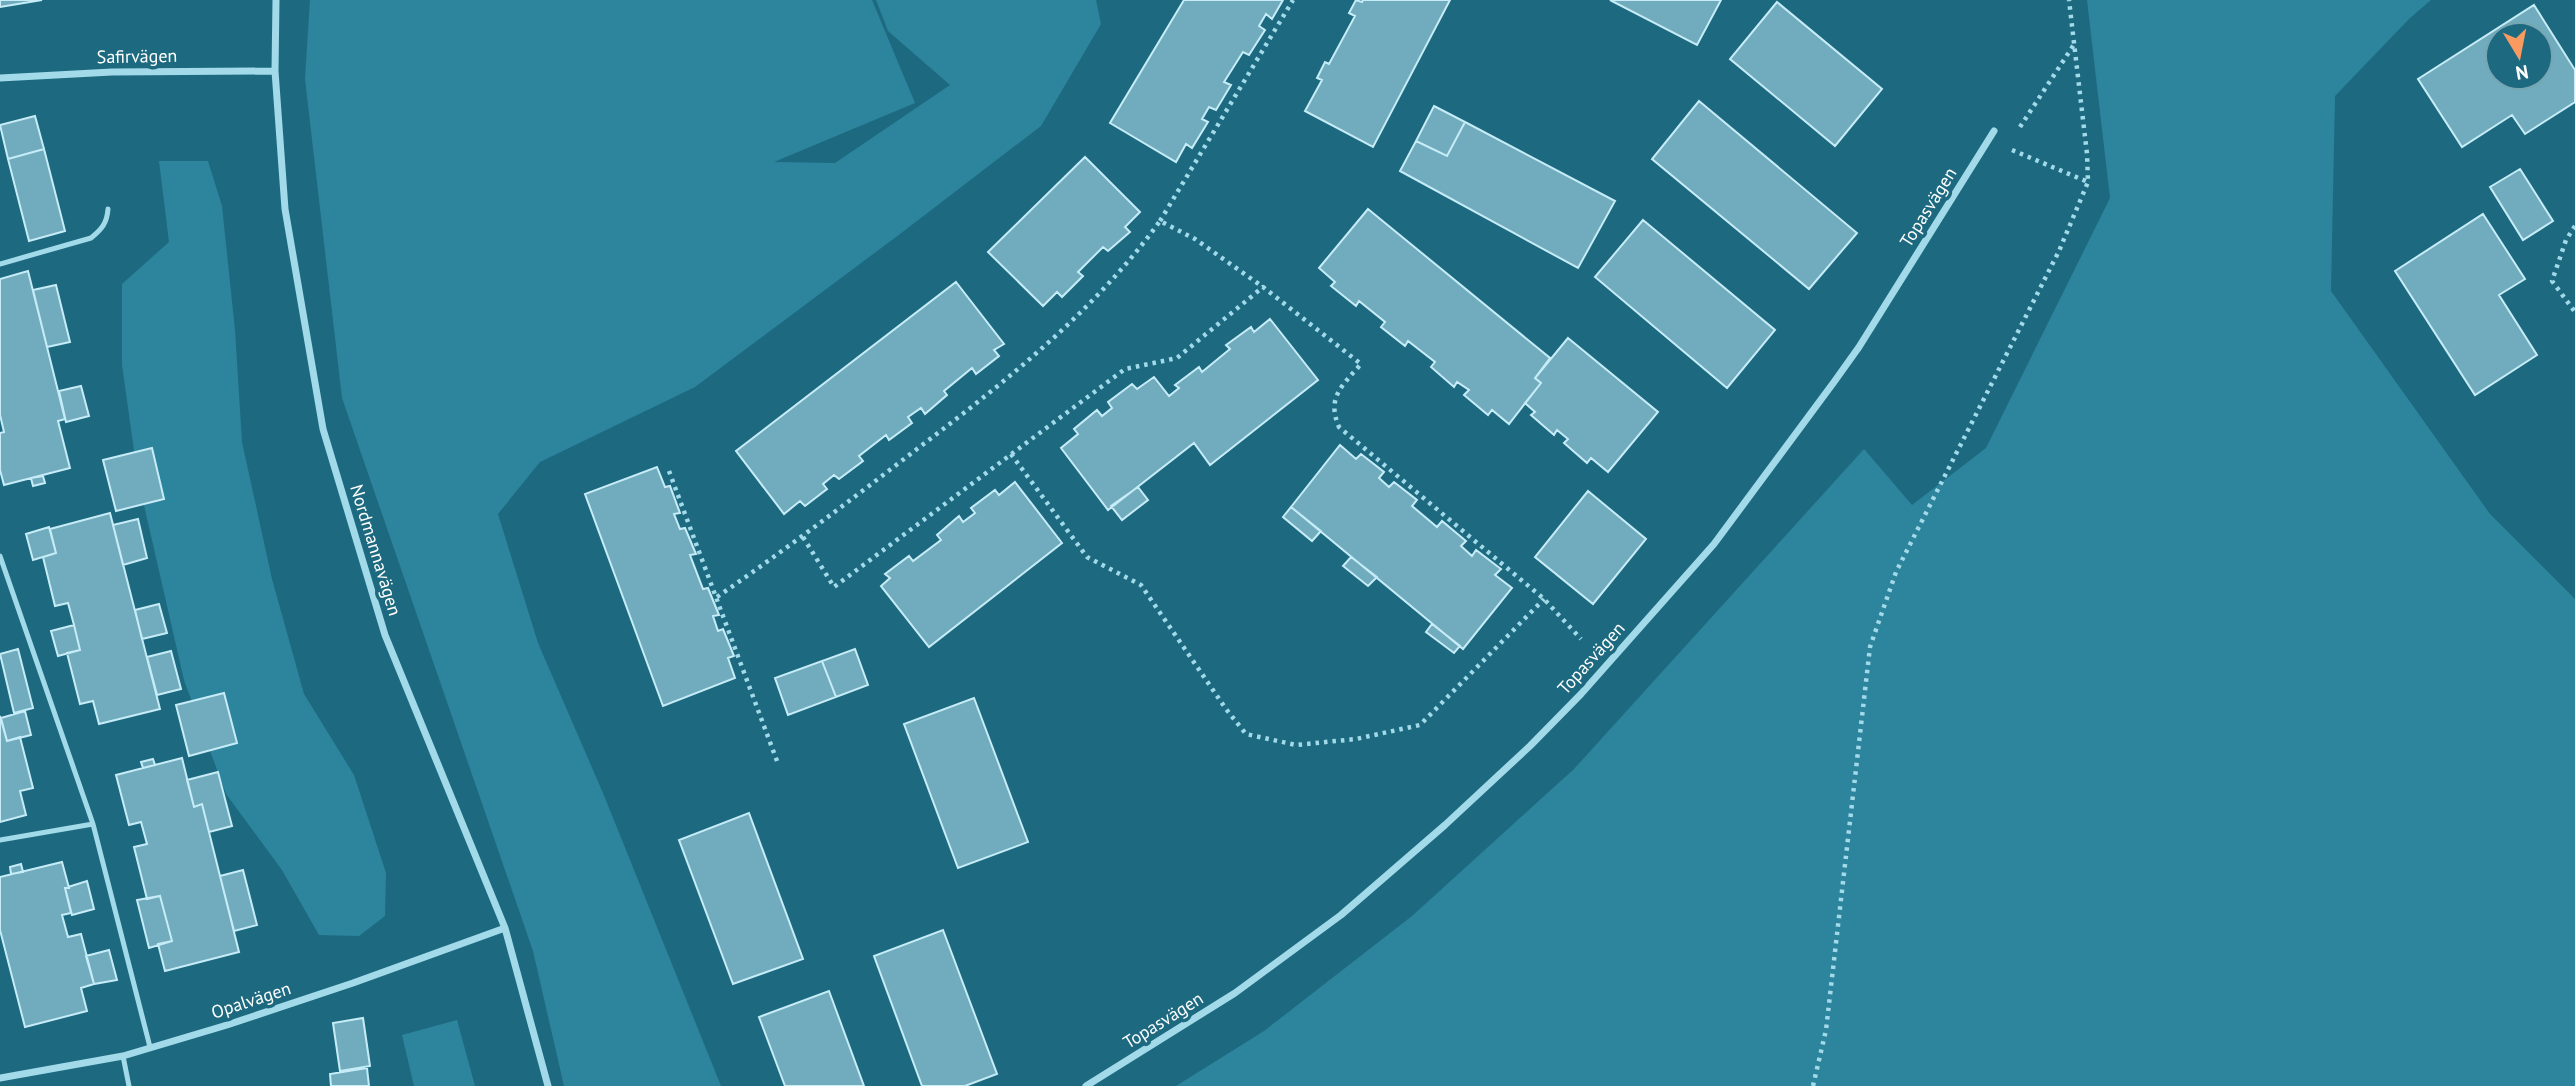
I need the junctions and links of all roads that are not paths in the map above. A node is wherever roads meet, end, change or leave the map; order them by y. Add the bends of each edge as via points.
1 (276, 0) edge
2 (275, 71) junction
3 (0, 78) edge
4 (1994, 131) dead end
5 (108, 209) dead end
6 (0, 264) edge
7 (0, 556) edge
8 (93, 824) junction
9 (0, 840) edge
10 (505, 928) junction
11 (149, 1047) junction
12 (122, 1056) junction
13 (0, 1078) edge
14 (129, 1086) edge
15 (548, 1086) edge
16 (1086, 1086) edge

1 - 2 street, Nordmannavägen
2 - 3 street, Safirvägen
2 - 10 street, Nordmannavägen via 285,209 323,429 385,635
4 - 16 street, Topasvägen via 1834,382 1714,544 1581,694 1445,825 1340,915 1235,993
5 - 6 lane via 102,230 91,238
7 - 8 lane
8 - 9 lane
8 - 11 lane
10 - 11 street, Opalvägen via 341,987
10 - 15 street, Nordmannavägen
11 - 12 street, Opalvägen
12 - 13 street, Opalvägen
12 - 14 lane

